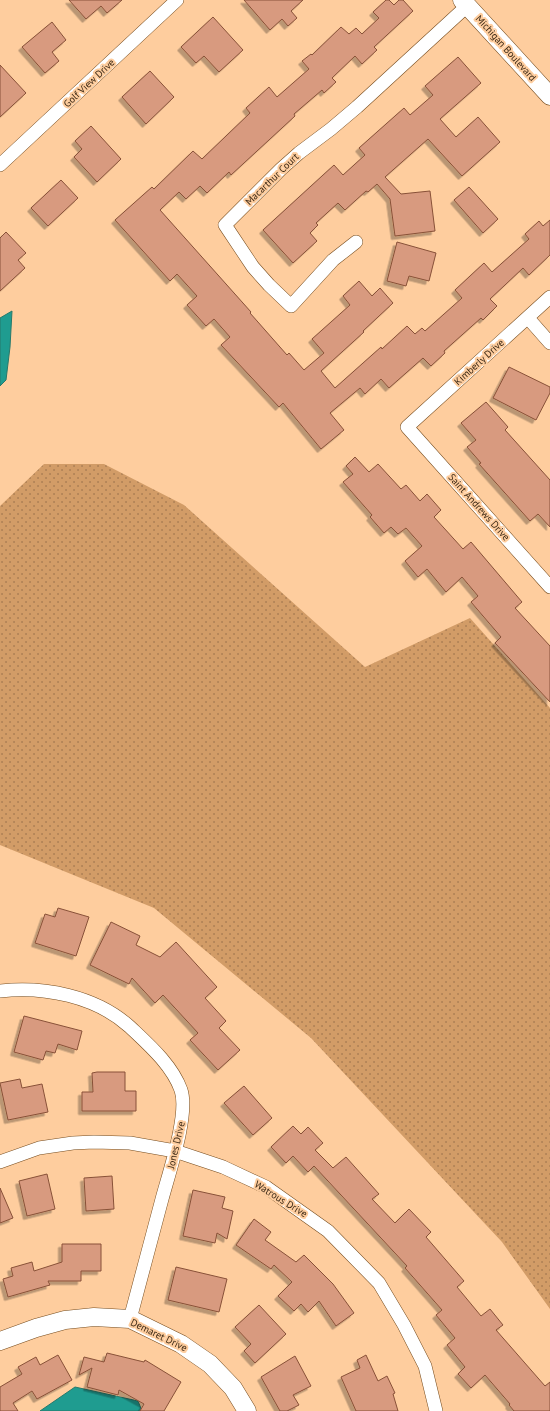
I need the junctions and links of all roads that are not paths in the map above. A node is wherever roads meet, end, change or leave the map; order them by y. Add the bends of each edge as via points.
1 (177, 0) edge
2 (465, 3) edge
3 (550, 96) edge
4 (0, 166) edge
5 (356, 242) dead end
6 (550, 297) edge
7 (528, 318) junction
8 (550, 343) edge
9 (407, 427) joint
10 (550, 587) edge
11 (0, 991) edge
12 (175, 1151) junction
13 (0, 1162) edge
14 (130, 1319) junction
15 (0, 1342) edge
16 (246, 1411) edge
17 (436, 1411) edge

1 - 4 street, Golf View Drive
2 - 3 street, Michigan Boulevard
2 - 5 street, Macarthur Court via 357,107 285,165 225,225 252,267 291,306 333,260
6 - 7 street, Kimberly Drive
7 - 8 street
7 - 9 street, Kimberly Drive
9 - 10 street, Saint Andrews Drive
11 - 12 street, Jones Drive via 36,990 93,1003 121,1019 147,1042 171,1072 181,1091 183,1115
12 - 13 street, Watrous Drive via 130,1143 73,1143 39,1148
12 - 14 street, Jones Drive
12 - 17 street, Watrous Drive via 223,1167 266,1187 328,1231 379,1284 404,1325 425,1366
14 - 15 street, Demaret Drive via 94,1317 64,1320
14 - 16 street, Demaret Drive via 181,1344 210,1364 233,1388

